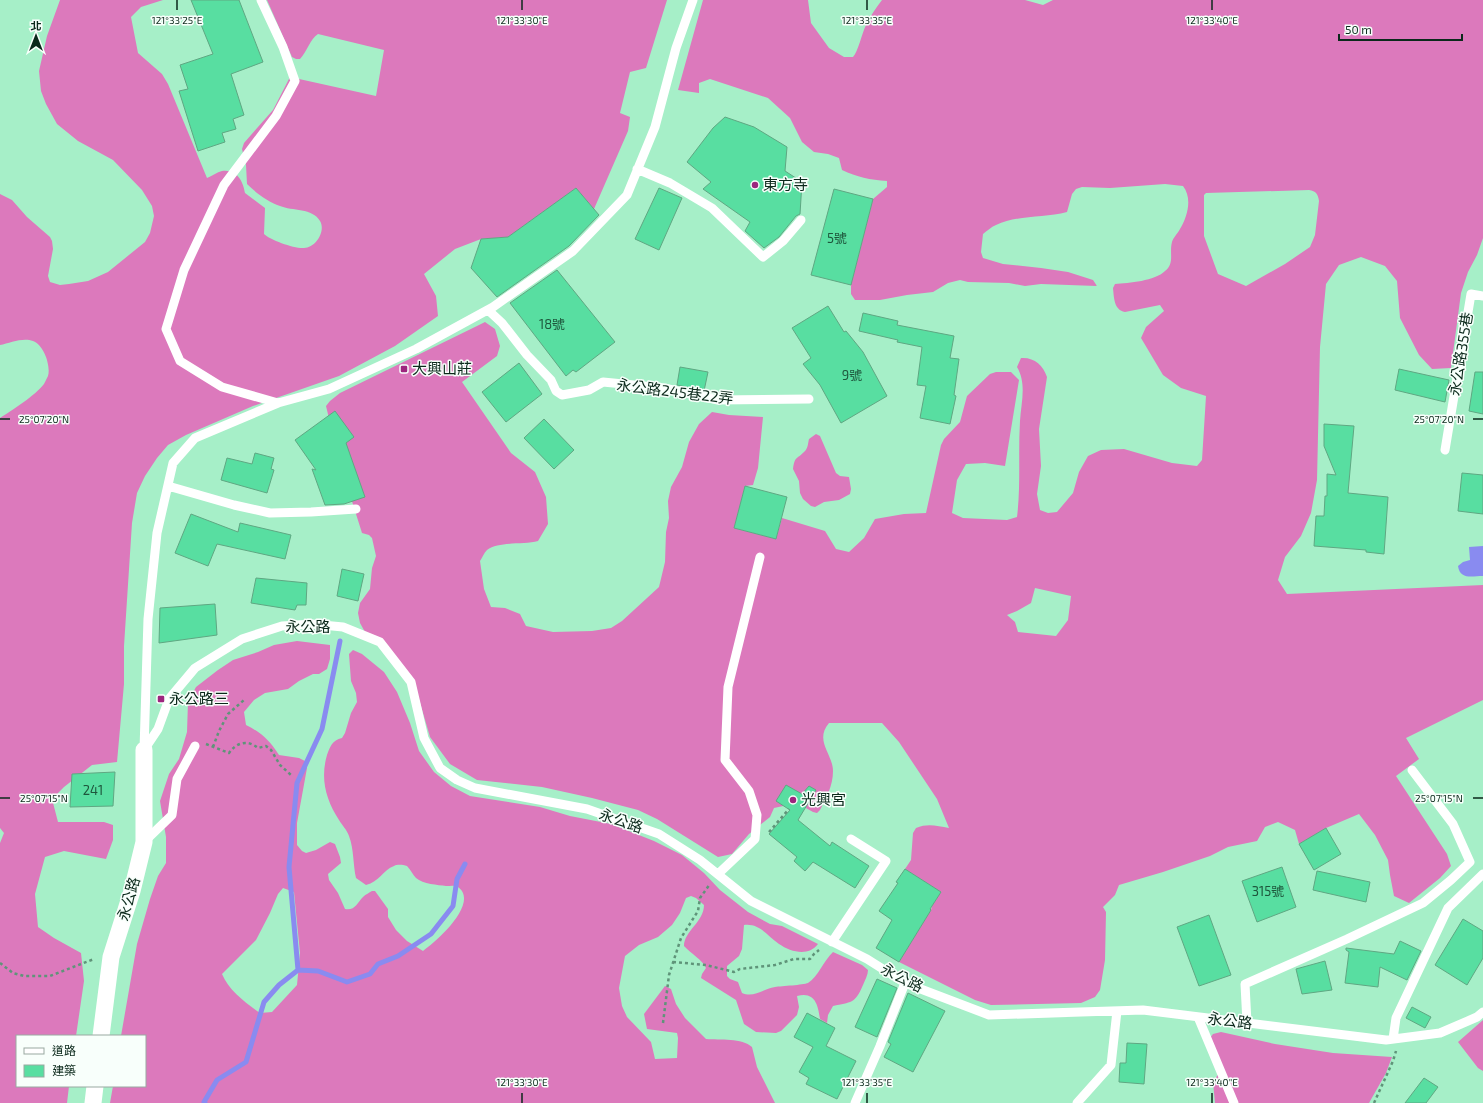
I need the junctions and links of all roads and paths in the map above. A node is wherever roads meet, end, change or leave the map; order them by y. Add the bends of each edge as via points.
1 (261, 0) edge
2 (693, 0) edge
3 (637, 169) junction
4 (801, 220) dead end
5 (1483, 296) edge
6 (488, 310) junction
7 (809, 399) dead end
8 (278, 403) junction
9 (1446, 450) dead end
10 (168, 486) junction
11 (356, 509) dead end
12 (760, 557) dead end
13 (244, 700) dead end
14 (195, 746) joint
15 (213, 747) junction
16 (144, 750) junction
17 (1412, 770) dead end
18 (291, 775) dead end
19 (789, 809) dead end
20 (755, 839) junction
21 (851, 839) dead end
22 (144, 842) junction
23 (718, 874) junction
24 (1483, 874) edge
25 (711, 882) dead end
26 (832, 942) junction
27 (111, 957) junction
28 (810, 959) dead end
29 (673, 962) junction
30 (0, 963) edge
31 (905, 983) junction
32 (1117, 1011) junction
33 (1483, 1012) edge
34 (1198, 1017) junction
35 (663, 1023) dead end
36 (1247, 1023) junction
37 (102, 1035) edge
38 (1393, 1039) junction
39 (96, 1087) edge
40 (94, 1103) edge
41 (855, 1103) edge
42 (1077, 1103) edge
43 (1234, 1103) edge
44 (1374, 1103) edge

1 - 8 lane via 283,47 294,81 276,116 224,185 184,270 166,329 180,361 222,387
2 - 3 lane via 676,48 655,127
3 - 4 lane via 670,183 712,208 763,258 783,241
3 - 6 lane via 627,195 573,252
5 - 9 lane, 永公路355巷 via 1471,294
6 - 7 lane, 永公路245巷22弄 via 502,323 551,380 556,391 562,395 589,390 604,382 664,388 718,400
6 - 8 lane via 416,349 329,389
8 - 10 lane via 195,438 173,464
10 - 11 lane via 270,513
10 - 16 lane via 157,533 148,619
12 - 20 lane via 728,687 725,760 749,791 757,815
13 - 15 path via 228,714
14 - 15 path via 201,742
14 - 22 lane via 177,779 172,815
15 - 18 path via 229,753 234,746 245,742 258,748 266,746 280,766
16 - 22 street, 永公路
16 - 23 lane, 永公路 via 158,729 169,699 195,668 228,647 242,639 282,626 312,624 343,627 380,642 411,682 424,738 440,768 457,780 475,788 587,809 659,834
17 - 36 lane via 1453,824 1470,862 1423,903 1245,984
19 - 20 path via 763,838
20 - 23 lane
21 - 26 lane via 886,861
22 - 27 street, 永公路
23 - 26 lane, 永公路 via 751,901
24 - 38 lane via 1448,908 1396,1018
25 - 29 path via 700,898 698,911 681,938
26 - 31 lane, 永公路 via 867,959
27 - 30 path via 98,957 50,976 24,976 13,973
27 - 37 street, 永公路
28 - 29 path via 794,959 734,972 706,965
29 - 35 path
31 - 32 lane, 永公路 via 989,1014
31 - 41 lane
32 - 34 lane, 永公路 via 1143,1010
32 - 42 lane via 1111,1065
33 - 38 lane, 永公路 via 1440,1033
34 - 36 lane, 永公路
34 - 43 lane
36 - 38 lane, 永公路
38 - 44 path via 1397,1052
39 - 40 street

